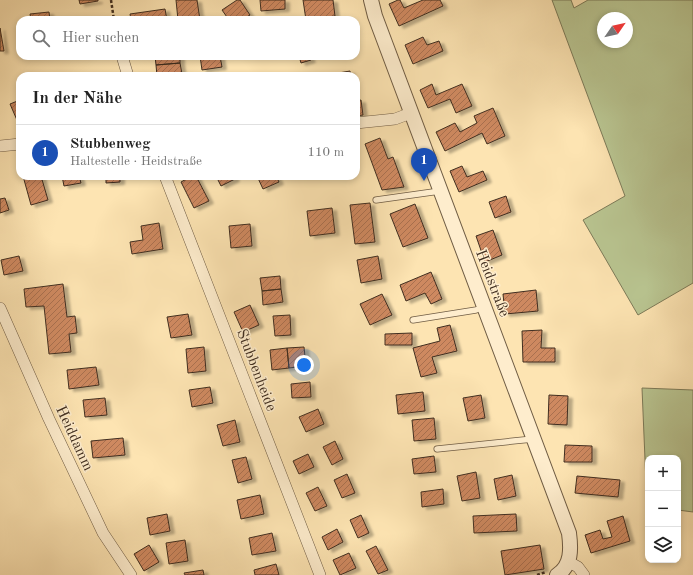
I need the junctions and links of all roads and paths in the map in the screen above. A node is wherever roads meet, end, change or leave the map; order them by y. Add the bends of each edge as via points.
1 (111, 0) edge
2 (371, 0) edge
3 (113, 16) edge
4 (123, 60) edge
5 (127, 72) edge
6 (411, 113) junction
7 (360, 123) edge
8 (16, 144) edge
9 (0, 146) edge
10 (168, 180) edge
11 (440, 191) junction
12 (376, 200) dead end
13 (484, 307) junction
14 (0, 308) edge
15 (413, 320) dead end
16 (534, 438) junction
17 (437, 449) dead end
18 (569, 562) junction
19 (131, 575) edge
20 (320, 575) edge
21 (557, 575) edge
22 (584, 575) edge

1 - 3 path
2 - 6 street, Heidstraße
4 - 5 street
6 - 7 street via 395,119
6 - 11 street, Heidstraße
8 - 9 street
10 - 20 street, Stubbenheide
11 - 12 lane
11 - 13 street, Heidstraße
13 - 15 lane
13 - 16 street, Heidstraße
14 - 19 street, Heiddamm via 103,533
16 - 17 lane
16 - 18 street, Heidstraße via 569,533
18 - 21 street
18 - 22 street via 578,567

